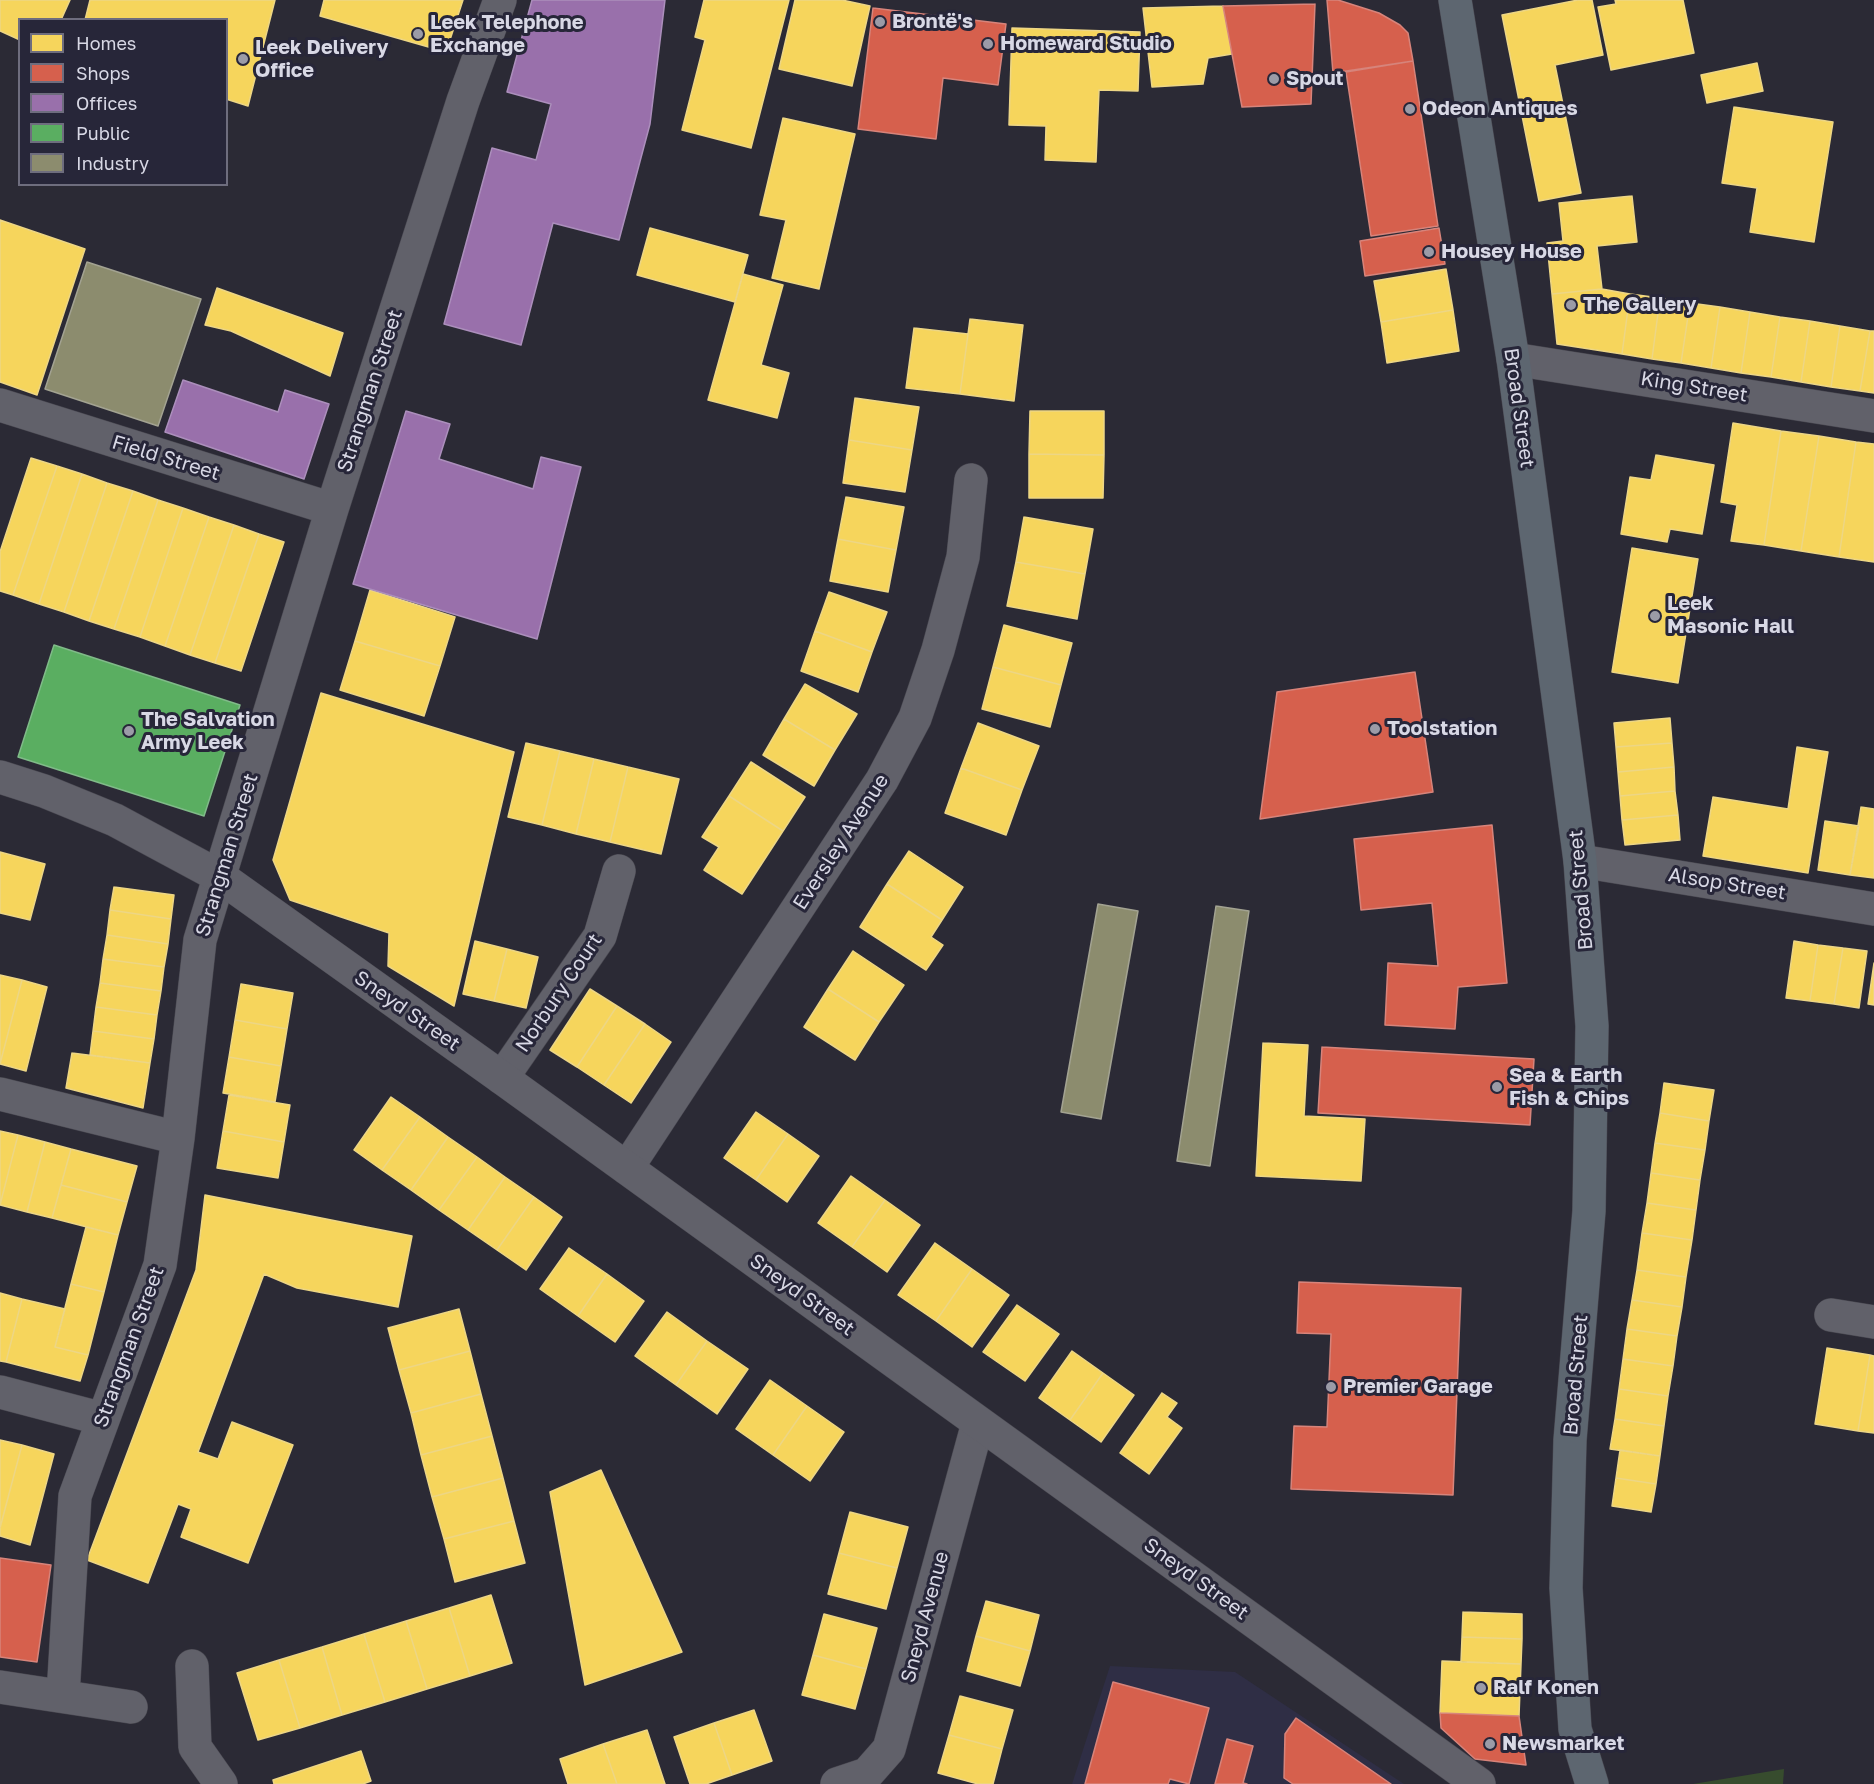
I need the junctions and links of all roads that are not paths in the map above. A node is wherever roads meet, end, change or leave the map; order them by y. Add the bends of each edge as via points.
1 (500, 0) edge
2 (1455, 0) edge
3 (1513, 359) junction
4 (0, 405) edge
5 (1874, 416) edge
6 (971, 480) dead end
7 (332, 509) junction
8 (0, 777) edge
9 (1580, 861) junction
10 (619, 870) dead end
11 (219, 876) junction
12 (1874, 909) edge
13 (502, 1078) junction
14 (0, 1094) edge
15 (178, 1138) junction
16 (627, 1168) junction
17 (1831, 1315) dead end
18 (1874, 1322) edge
19 (0, 1392) edge
20 (103, 1419) junction
21 (978, 1422) junction
22 (192, 1666) dead end
23 (0, 1687) edge
24 (63, 1695) junction
25 (131, 1707) dead end
26 (221, 1784) edge
27 (837, 1784) edge
28 (1479, 1784) edge
29 (1592, 1784) edge

1 - 7 street, Strangman Street
2 - 3 highway, Broad Street
3 - 5 street, King Street
3 - 9 highway, Broad Street
4 - 7 street, Field Street
6 - 16 street, Eversley Avenue via 963,557 915,718 882,780
7 - 11 street, Strangman Street
8 - 11 street, Sneyd Street via 115,820
9 - 12 street, Alsop Street
9 - 29 highway, Broad Street via 1592,1026 1589,1211 1570,1440 1566,1588 1575,1729
10 - 13 street, Norbury Court via 600,936
11 - 13 street, Sneyd Street
11 - 15 street, Strangman Street via 200,940
13 - 16 street, Sneyd Street
14 - 15 street
15 - 20 street, Strangman Street via 160,1264
16 - 21 street, Sneyd Street
17 - 18 street
19 - 20 street
20 - 24 street, Strangman Street via 75,1496
21 - 27 street, Sneyd Avenue via 889,1749 867,1774
21 - 28 street, Sneyd Street
22 - 26 street via 195,1747
23 - 24 street
24 - 25 street

